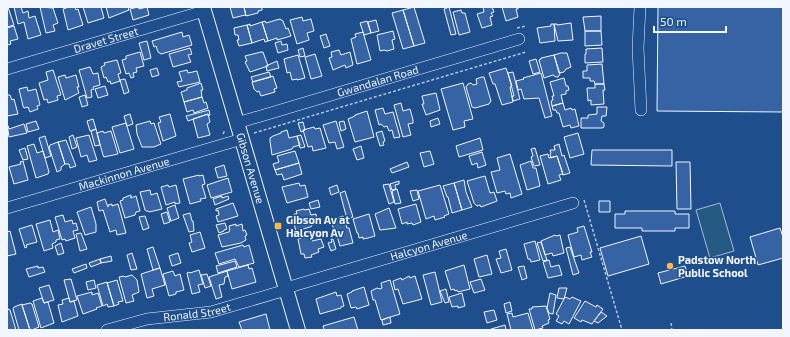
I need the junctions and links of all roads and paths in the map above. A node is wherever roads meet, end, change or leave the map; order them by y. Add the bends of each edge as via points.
1 (640, 7) edge
2 (203, 9) edge
3 (519, 39) dead end
4 (526, 52) dead end
5 (7, 69) edge
6 (640, 110) dead end
7 (237, 123) junction
8 (248, 136) junction
9 (584, 200) dead end
10 (573, 203) dead end
11 (7, 208) edge
12 (286, 289) junction
13 (670, 323) dead end
14 (107, 330) edge
15 (298, 330) edge
16 (622, 330) edge
17 (672, 330) edge

1 - 6 street
2 - 5 street, Dravet Street
2 - 7 main road, Gibson Avenue
3 - 7 street, Gwandalan Road
4 - 8 path
7 - 8 main road, Gibson Avenue
8 - 11 street, Mackinnon Avenue
8 - 12 main road, Gibson Avenue
9 - 16 path
10 - 12 street, Halcyon Avenue
12 - 14 street, Ronald Street via 211,312 141,320
12 - 15 main road, Gibson Avenue
13 - 17 path

